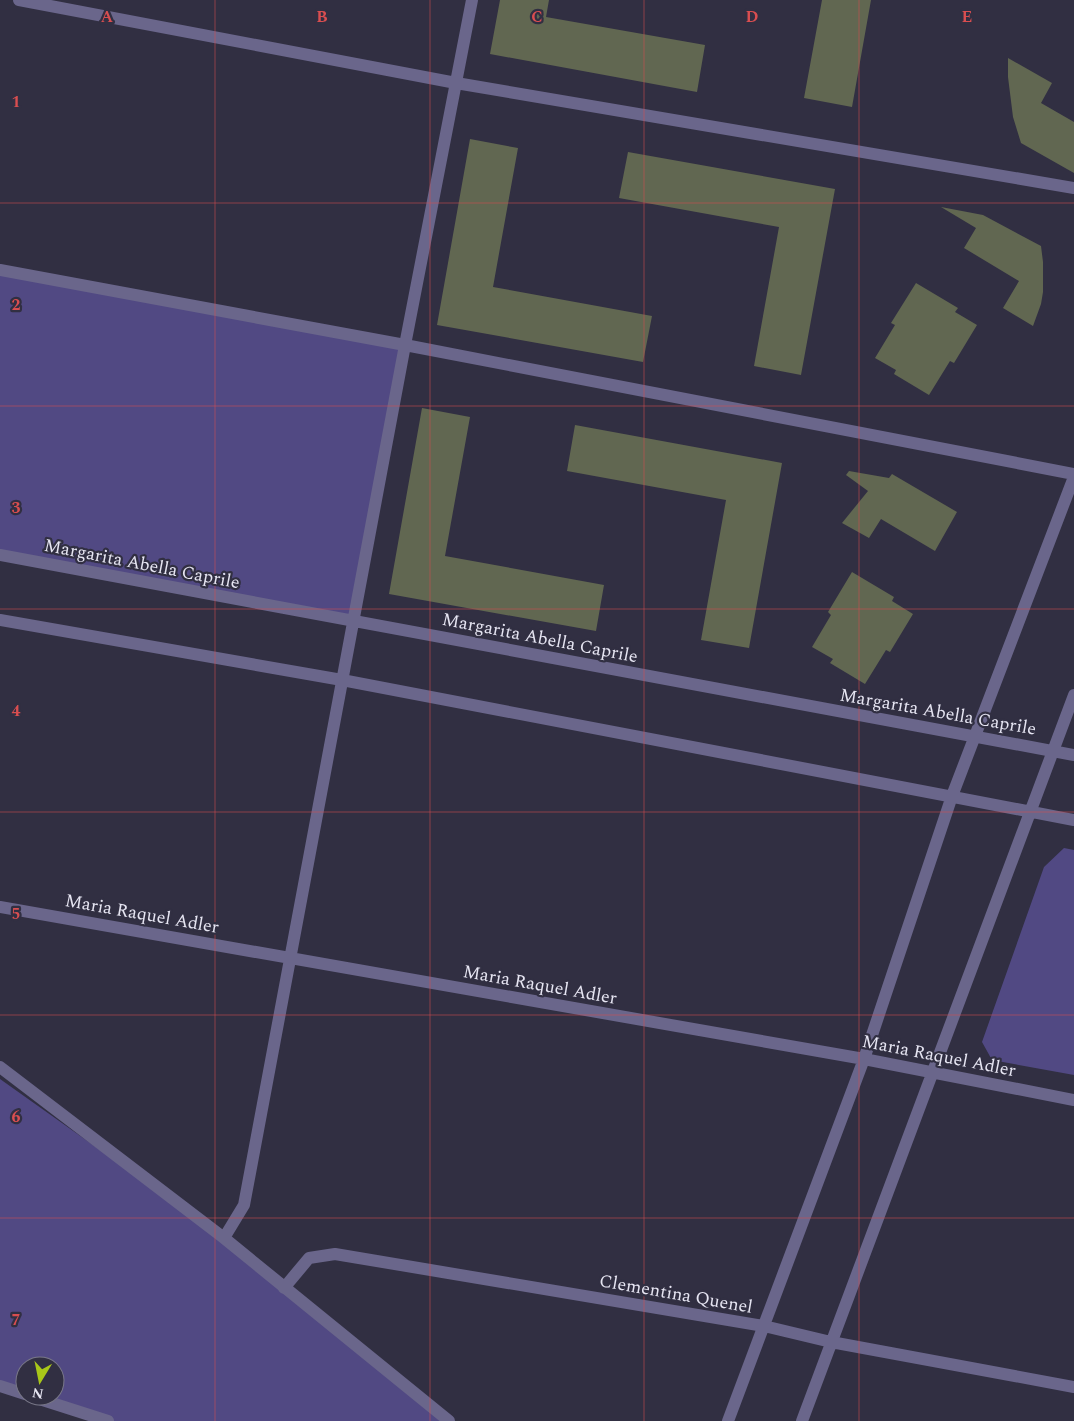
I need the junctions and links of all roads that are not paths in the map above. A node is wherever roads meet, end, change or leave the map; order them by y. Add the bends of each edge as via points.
1 (19, 0) edge
2 (472, 0) edge
3 (456, 83) junction
4 (1074, 188) edge
5 (0, 270) edge
6 (405, 346) junction
7 (1074, 476) edge
8 (0, 555) edge
9 (0, 620) edge
10 (354, 621) junction
11 (342, 680) junction
12 (1074, 695) edge
13 (975, 738) junction
14 (1053, 751) junction
15 (1074, 755) edge
16 (952, 796) junction
17 (1029, 811) junction
18 (1074, 820) edge
19 (0, 907) edge
20 (290, 958) junction
21 (864, 1059) junction
22 (0, 1067) edge
23 (933, 1073) junction
24 (1074, 1100) edge
25 (224, 1238) junction
26 (284, 1288) junction
27 (764, 1326) junction
28 (831, 1342) junction
29 (0, 1386) edge
30 (1074, 1387) edge
31 (15, 1391) edge
32 (61, 1406) edge
33 (108, 1421) edge
34 (449, 1421) edge
35 (728, 1421) edge
36 (802, 1421) edge

1 - 3 street
2 - 3 street
3 - 4 street
3 - 6 street
5 - 6 street
6 - 7 street
6 - 10 street
7 - 13 street
8 - 10 street, Margarita Abella Caprile
9 - 11 street
10 - 11 street
10 - 13 street, Margarita Abella Caprile
11 - 16 street
11 - 20 street
12 - 14 street
13 - 14 street, Margarita Abella Caprile
13 - 16 street
14 - 15 street, Margarita Abella Caprile
14 - 17 street
16 - 17 street
16 - 21 street
17 - 18 street
17 - 23 street
19 - 20 street, Maria Raquel Adler
20 - 21 street, Maria Raquel Adler
20 - 25 street via 244,1205
21 - 23 street, Maria Raquel Adler
21 - 27 street
22 - 25 street
23 - 24 street, Maria Raquel Adler
23 - 28 street
25 - 26 street
26 - 27 street, Clementina Quenel via 309,1258 335,1254
26 - 34 street
27 - 28 street, Clementina Quenel
27 - 35 street
28 - 30 street, Clementina Quenel
28 - 36 street
29 - 31 street
32 - 33 street

